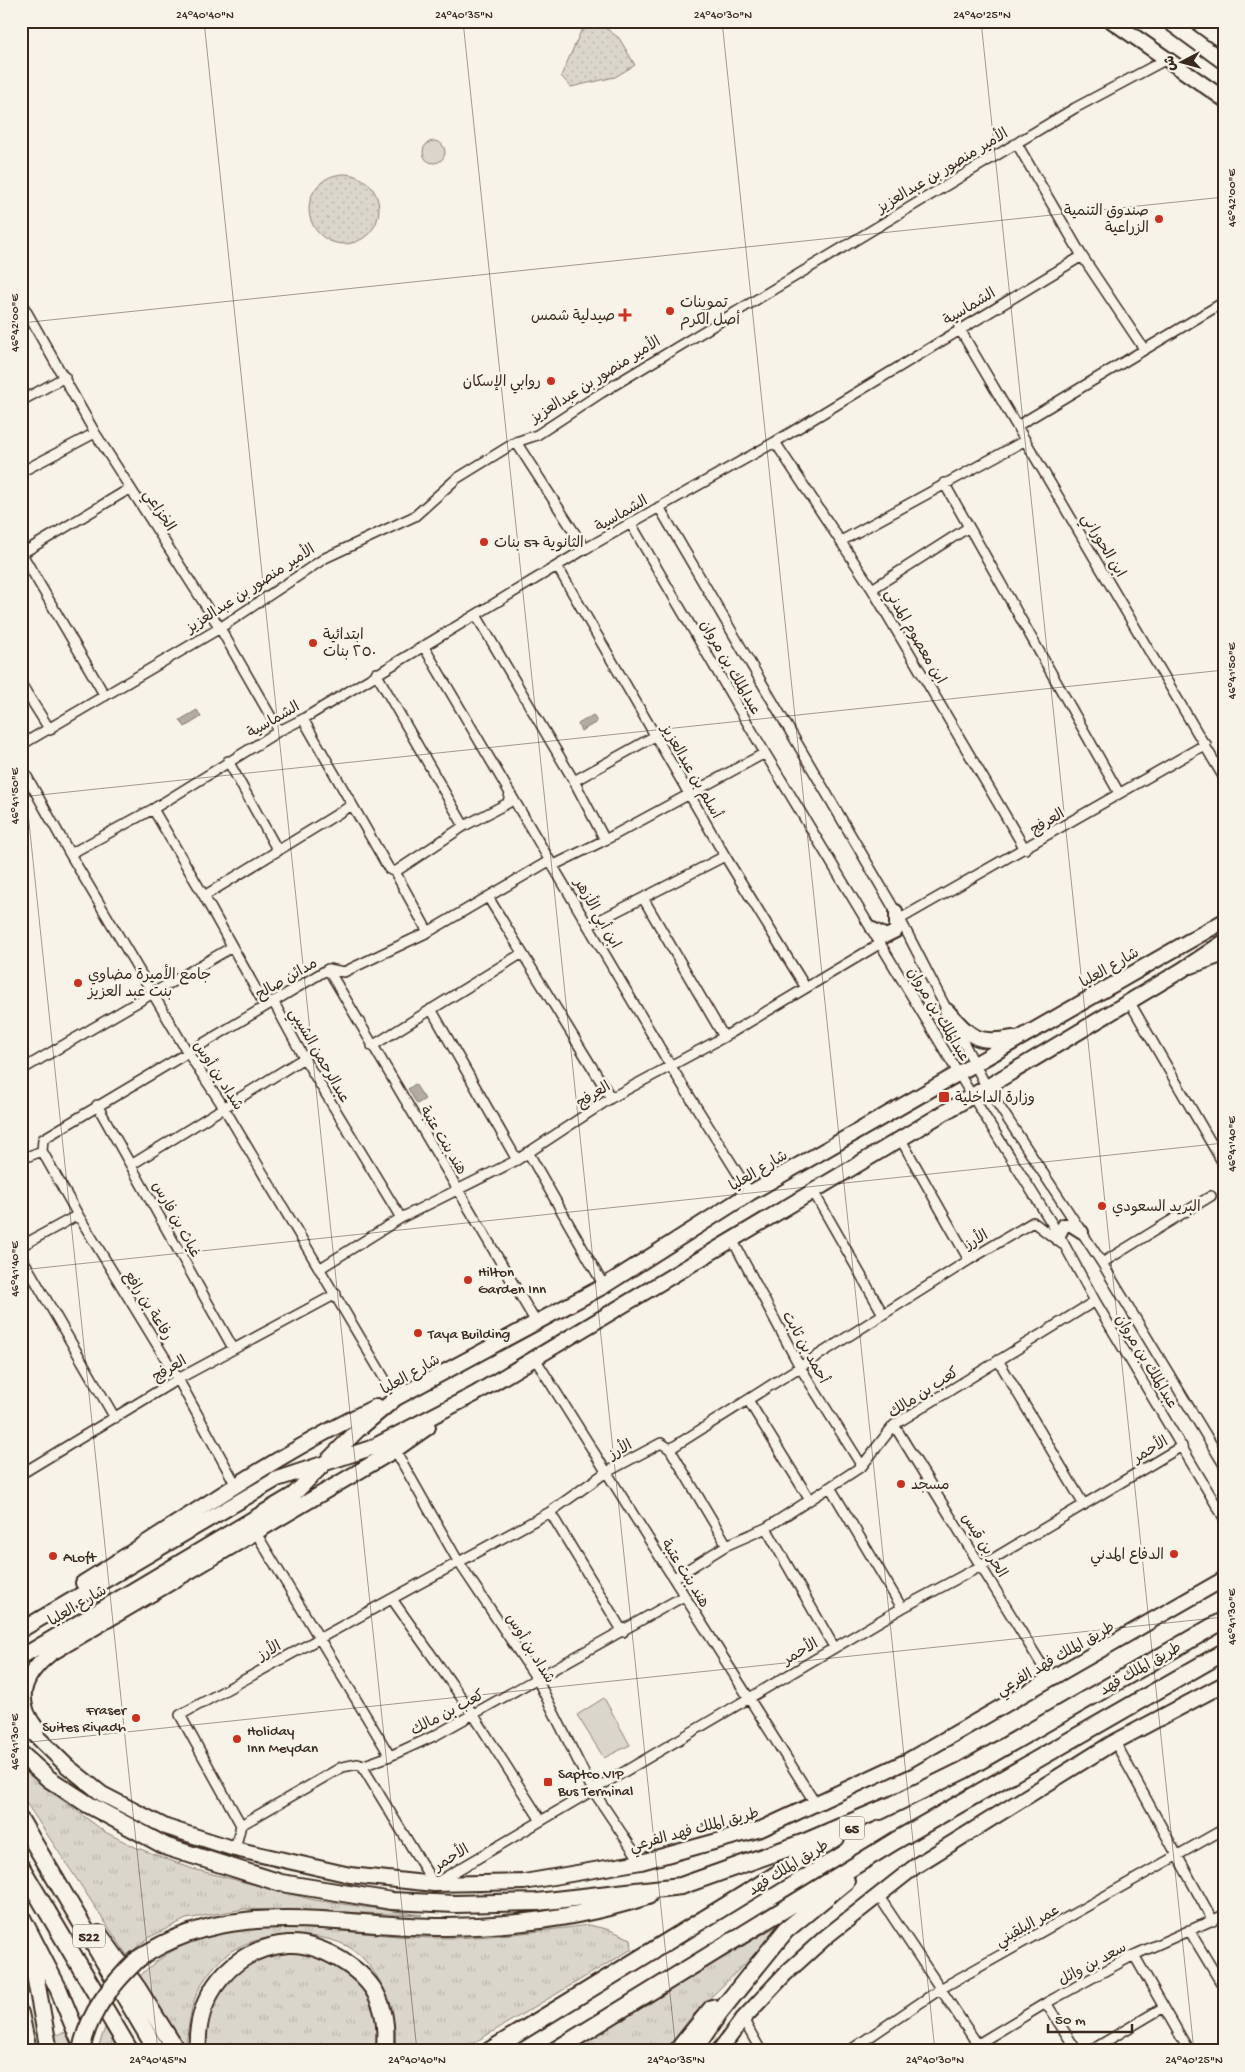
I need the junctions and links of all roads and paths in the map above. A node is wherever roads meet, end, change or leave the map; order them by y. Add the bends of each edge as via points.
1 (1112, 21) edge
2 (1194, 21) edge
3 (1173, 25) edge
4 (1165, 60) junction
5 (1224, 62) edge
6 (1224, 99) edge
7 (1018, 144) junction
8 (1082, 256) junction
9 (21, 302) edge
10 (1224, 302) edge
11 (959, 328) junction
12 (1144, 349) junction
13 (65, 377) junction
14 (21, 401) edge
15 (1018, 426) junction
16 (95, 433) junction
17 (1024, 441) junction
18 (516, 442) junction
19 (774, 442) junction
20 (21, 472) edge
21 (944, 483) junction
22 (129, 489) junction
23 (659, 507) junction
24 (631, 524) junction
25 (969, 527) junction
26 (841, 541) junction
27 (585, 549) junction
28 (22, 554) edge
29 (557, 566) junction
30 (872, 589) junction
31 (476, 615) junction
32 (220, 628) junction
33 (424, 647) junction
34 (376, 673) junction
35 (21, 684) edge
36 (104, 696) junction
37 (303, 719) junction
38 (50, 730) junction
39 (279, 731) junction
40 (655, 736) junction
41 (1206, 744) junction
42 (21, 745) edge
43 (765, 753) junction
44 (228, 761) junction
45 (21, 766) edge
46 (1224, 778) edge
47 (574, 781) junction
48 (510, 792) junction
49 (1119, 793) junction
50 (689, 794) junction
51 (352, 805) junction
52 (153, 809) junction
53 (464, 826) junction
54 (605, 840) junction
55 (1025, 850) junction
56 (278, 851) junction
57 (70, 854) junction
58 (725, 856) junction
59 (551, 863) junction
60 (395, 872) junction
61 (204, 896) junction
62 (488, 897) junction
63 (643, 898) junction
64 (1224, 913) edge
65 (898, 915) junction
66 (1224, 921) edge
67 (588, 926) junction
68 (873, 929) junction
69 (428, 932) junction
70 (1200, 934) junction
71 (1224, 942) edge
72 (881, 943) junction
73 (232, 947) junction
74 (522, 954) junction
75 (1224, 955) edge
76 (328, 969) junction
77 (1182, 970) junction
78 (806, 988) junction
79 (152, 992) junction
80 (273, 1001) junction
81 (1129, 1001) junction
82 (431, 1009) junction
83 (947, 1011) junction
84 (1022, 1036) junction
85 (724, 1037) junction
86 (372, 1046) junction
87 (188, 1053) junction
88 (304, 1058) junction
89 (975, 1064) junction
90 (670, 1065) junction
91 (21, 1070) edge
92 (958, 1072) junction
93 (986, 1086) junction
94 (971, 1094) junction
95 (611, 1098) junction
96 (97, 1105) junction
97 (224, 1106) junction
98 (900, 1138) junction
99 (42, 1139) joint
100 (42, 1151) junction
101 (528, 1152) junction
102 (22, 1158) edge
103 (517, 1160) junction
104 (1224, 1165) edge
105 (131, 1166) junction
106 (459, 1191) junction
107 (813, 1191) junction
108 (750, 1193) junction
109 (1211, 1196) dead end
110 (78, 1215) junction
111 (401, 1218) junction
112 (1082, 1232) junction
113 (732, 1239) junction
114 (1061, 1239) junction
115 (21, 1246) edge
116 (21, 1256) edge
117 (969, 1260) junction
118 (1102, 1263) junction
119 (320, 1269) junction
120 (604, 1286) junction
121 (336, 1294) junction
122 (1094, 1301) junction
123 (883, 1314) junction
124 (536, 1324) junction
125 (233, 1348) junction
126 (534, 1357) junction
127 (998, 1360) junction
128 (800, 1367) junction
129 (178, 1378) junction
130 (475, 1394) junction
131 (396, 1398) junction
132 (748, 1400) junction
133 (115, 1418) junction
134 (894, 1425) junction
135 (1182, 1446) junction
136 (670, 1449) junction
137 (395, 1450) junction
138 (323, 1464) junction
139 (1224, 1465) edge
140 (862, 1466) junction
141 (605, 1473) junction
142 (21, 1474) edge
143 (237, 1487) junction
144 (830, 1487) junction
145 (810, 1500) junction
146 (1084, 1505) junction
147 (550, 1512) junction
148 (1224, 1518) edge
149 (766, 1528) junction
150 (256, 1533) junction
151 (727, 1545) junction
152 (458, 1561) junction
153 (981, 1566) junction
154 (674, 1578) junction
155 (1224, 1579) edge
156 (684, 1596) junction
157 (392, 1599) junction
158 (902, 1608) junction
159 (1224, 1620) edge
160 (21, 1621) edge
161 (21, 1630) edge
162 (622, 1632) junction
163 (319, 1637) junction
164 (834, 1647) junction
165 (1224, 1652) edge
166 (21, 1657) edge
167 (537, 1679) junction
168 (1051, 1680) junction
169 (1224, 1684) edge
170 (748, 1698) junction
171 (473, 1714) junction
172 (21, 1721) edge
173 (1115, 1742) junction
174 (21, 1754) edge
175 (390, 1756) junction
176 (67, 1766) junction
177 (362, 1766) junction
178 (592, 1789) junction
179 (815, 1803) junction
180 (889, 1806) junction
181 (540, 1819) junction
182 (21, 1821) edge
183 (241, 1825) junction
184 (1224, 1829) edge
185 (895, 1841) junction
186 (36, 1847) junction
187 (236, 1850) junction
188 (1176, 1857) junction
189 (641, 1862) junction
190 (21, 1867) edge
191 (434, 1884) junction
192 (681, 1886) junction
193 (878, 1894) junction
194 (1224, 1915) edge
195 (21, 1916) edge
196 (1213, 1921) junction
197 (1189, 1930) junction
198 (21, 1935) edge
199 (777, 1942) junction
200 (1134, 1955) junction
201 (942, 1988) junction
202 (1224, 1988) edge
203 (1046, 2003) junction
204 (1164, 2008) junction
205 (21, 2013) edge
206 (743, 2020) junction
207 (980, 2048) edge
208 (29, 2051) edge
209 (49, 2051) edge
210 (83, 2051) edge
211 (130, 2051) edge
212 (157, 2051) edge
213 (177, 2051) edge
214 (198, 2051) edge
215 (385, 2051) edge
216 (489, 2051) edge
217 (554, 2051) edge
218 (677, 2051) edge
219 (693, 2051) edge
220 (719, 2051) edge
221 (761, 2051) edge
222 (849, 2051) edge
223 (1077, 2051) edge
224 (1090, 2051) edge
225 (1190, 2051) edge

1 - 4 main road
2 - 3 street
3 - 5 main road
4 - 6 main road
4 - 7 street, الأمير منصور بن عبدالعزيز via 1075,108
7 - 8 street
7 - 18 street, الأمير منصور بن عبدالعزيز via 537,434
8 - 11 street, الشماسية
8 - 12 street
9 - 13 street, الخزاعي
10 - 12 street
11 - 15 street, ابن الحوراني
11 - 19 street, الشماسية
12 - 15 street
13 - 14 street
13 - 16 street, الخزاعي
15 - 17 street, ابن الحوراني
16 - 20 street
16 - 22 street, الخزاعي
17 - 21 street
17 - 41 street, ابن الحوراني
18 - 27 street
18 - 32 street, الأمير منصور بن عبدالعزيز via 456,479 415,516 325,558
19 - 23 street, الشماسية
19 - 26 street, ابن معصوم المدني
21 - 25 street
21 - 26 street
22 - 28 street
22 - 32 street, الخزاعي
23 - 24 street, الشماسية
23 - 65 street, عبدالملك بن مروان
24 - 27 street, الشماسية
24 - 43 street, عبدالملك بن مروان
25 - 30 street
25 - 49 street
26 - 30 street, ابن معصوم المدني
27 - 29 street, الشماسية
28 - 36 street
29 - 31 street, الشماسية
29 - 40 street, أسلم بن عبدالعزيز
30 - 55 street, ابن معصوم المدني
31 - 33 street, الشماسية
31 - 47 street
32 - 36 street, الأمير منصور بن عبدالعزيز
32 - 39 street, الخزاعي
33 - 34 street, الشماسية
33 - 48 street, ابن أبي الأزهر
34 - 37 street, الشماسية
34 - 53 street
35 - 38 street
36 - 38 street, الأمير منصور بن عبدالعزيز
37 - 39 street, الشماسية
37 - 51 street
38 - 42 street, الأمير منصور بن عبدالعزيز
39 - 44 street, الشماسية
40 - 47 street
40 - 50 street, أسلم بن عبدالعزيز
41 - 46 street, ابن الحوراني
41 - 49 street, العرفج
43 - 50 street, مدائن صالح
43 - 68 street, عبدالملك بن مروان
44 - 52 street, الشماسية
44 - 56 street
45 - 57 street, شداد بن أوس
47 - 54 street
48 - 53 street via 508,803
48 - 59 street, ابن أبي الأزهر
49 - 55 street, العرفج
50 - 54 street, مدائن صالح
50 - 58 street, أسلم بن عبدالعزيز
51 - 56 street
51 - 60 street via 389,869
52 - 57 street, الشماسية
52 - 61 street, عبدالرحمن الشيبي
53 - 60 street
54 - 59 street, مدائن صالح
55 - 65 street, العرفج
56 - 61 street
57 - 79 street, شداد بن أوس
58 - 63 street
58 - 78 street, أسلم بن عبدالعزيز
59 - 62 street, مدائن صالح
59 - 67 street, ابن أبي الأزهر
60 - 69 street
61 - 73 street, عبدالرحمن الشيبي
62 - 69 street, مدائن صالح
62 - 74 street
63 - 67 street
63 - 85 street
64 - 70 street
65 - 68 street via 896,931 886,936
65 - 83 street, عبدالملك بن مروان
66 - 70 main road, شارع العليا
67 - 90 street, ابن أبي الأزهر
68 - 72 street, عبدالملك بن مروان
69 - 76 street, مدائن صالح via 344,972
70 - 84 main road, شارع العليا
71 - 77 main road, شارع العليا
72 - 78 street, العرفج
72 - 92 street, عبدالملك بن مروان
73 - 79 street
73 - 80 street, عبدالرحمن الشيبي via 263,1002
74 - 82 street
74 - 95 street
75 - 77 street
76 - 80 street, مدائن صالح
76 - 86 street, هند بنت عتبة
77 - 81 main road, شارع العليا
78 - 85 street, العرفج
79 - 87 street, شداد بن أوس
79 - 91 street
80 - 87 street, مدائن صالح
80 - 88 street, عبدالرحمن الشيبي
81 - 93 main road, شارع العليا
81 - 104 street
82 - 86 street
82 - 103 street
83 - 84 main road via 976,1039 993,1042
83 - 89 street, عبدالملك بن مروان
84 - 89 main road, شارع العليا
85 - 90 street, العرفج
86 - 106 street, هند بنت عتبة
87 - 96 street, مدائن صالح
87 - 97 street, شداد بن أوس
88 - 97 street
88 - 111 street, عبدالرحمن الشيبي
89 - 92 main road, شارع العليا
89 - 93 street, عبدالملك بن مروان
90 - 95 street, العرفج
90 - 108 street, ابن أبي الأزهر
92 - 94 street, عبدالملك بن مروان
92 - 108 main road, شارع العليا
93 - 94 main road, شارع العليا
93 - 112 street, عبدالملك بن مروان
94 - 98 main road, شارع العليا
94 - 114 street, عبدالملك بن مروان
95 - 101 street, العرفج
96 - 99 street, مدائن صالح
96 - 105 street, غياث بن فارس
97 - 105 street
97 - 119 street, شداد بن أوس
98 - 107 main road, شارع العليا
98 - 117 street
99 - 100 street, رفاعة بن رافع
100 - 102 street
100 - 110 street, رفاعة بن رافع
101 - 103 street, العرفج
101 - 120 street
103 - 106 street, العرفج
105 - 125 street, غياث بن فارس
106 - 111 street, العرفج
106 - 124 street, هند بنت عتبة
107 - 113 main road, شارع العليا
107 - 123 street
108 - 120 main road, شارع العليا
109 - 118 street
110 - 115 street
110 - 129 street, رفاعة بن رافع
111 - 119 street, العرفج
112 - 114 street via 1071,1225 1064,1225
112 - 118 street, عبدالملك بن مروان
113 - 126 main road, شارع العليا
113 - 128 street, أحمد بن ثابت
114 - 117 street, الأرز via 1034,1222
114 - 122 street, عبدالملك بن مروان
116 - 133 street
117 - 123 street, الأرز
118 - 139 street, عبدالملك بن مروان
119 - 121 street, شداد بن أوس
120 - 124 main road, شارع العليا
121 - 125 street, العرفج
121 - 131 street, شداد بن أوس
122 - 127 street, كعب بن مالك
122 - 135 street, عبدالملك بن مروان
123 - 128 street, الأرز
124 - 131 main road, شارع العليا
125 - 129 street, العرفج
126 - 130 main road, شارع العليا
126 - 141 street, هند بنت عتبة
127 - 134 street, كعب بن مالك
127 - 146 street
128 - 132 street, الأرز
128 - 140 street, أحمد بن ثابت
129 - 133 street, العرفج
129 - 143 street, رفاعة بن رافع
130 - 137 main road
130 - 138 main road, شارع العليا via 371,1448
131 - 138 main road, شارع العليا
131 - 143 main road via 344,1423
132 - 136 street, الأرز
132 - 145 street
133 - 142 street, العرفج
134 - 140 street, كعب بن مالك
134 - 153 street, الحر بن قيس
135 - 146 street, الأحمر
135 - 148 street, عبدالملك بن مروان
136 - 141 street, الأرز via 661,1443
136 - 151 street
137 - 150 main road
137 - 152 street, شداد بن أوس
138 - 161 main road, شارع العليا via 277,1479
138 - 166 main road, شارع العليا via 293,1495
140 - 144 street, كعب بن مالك
141 - 147 street, الأرز
141 - 154 street, هند بنت عتبة
143 - 160 main road
144 - 145 street, كعب بن مالك
144 - 158 street
145 - 149 street, كعب بن مالك
146 - 153 street, الأحمر
147 - 152 street, الأرز
147 - 162 street
149 - 151 street, كعب بن مالك
149 - 164 street
150 - 163 street
150 - 176 main road via 50,1654 33,1668 25,1682 27,1715
151 - 154 street, كعب بن مالك
152 - 157 street, الأرز
152 - 167 street, شداد بن أوس
153 - 158 street, الأحمر
153 - 168 street, الحر بن قيس
154 - 156 street, هند بنت عتبة
155 - 168 main road, طريق الملك فهد الفرعي
156 - 162 street, كعب بن مالك
156 - 170 street, هند بنت عتبة
157 - 163 street, الأرز
157 - 171 street
158 - 164 street, الأحمر
159 - 180 highway, طريق الملك فهد / 65 via 964,1770
162 - 167 street, كعب بن مالك
163 - 175 street
163 - 183 street, الأرز via 180,1715
164 - 170 street, الأحمر
165 - 185 highway, طريق الملك فهد / 65
167 - 171 street, كعب بن مالك
167 - 178 street, شداد بن أوس
168 - 179 main road, طريق الملك فهد الفرعي via 907,1761
169 - 173 main road
170 - 178 street, الأحمر
170 - 179 street, هند بنت عتبة
171 - 175 street, كعب بن مالك
171 - 181 street
172 - 176 main road
173 - 188 street
173 - 193 main road via 917,1865
174 - 192 highway via 49,1779 89,1806 167,1847 280,1883 392,1901 455,1904 537,1902
175 - 177 street, كعب بن مالك
176 - 187 main road, طريق الملك فهد الفرعي via 102,1794 166,1827
177 - 183 street, كعب بن مالك via 342,1767
177 - 191 street
178 - 181 street, الأحمر
178 - 189 street, شداد بن أوس
179 - 189 main road, طريق الملك فهد الفرعي via 761,1829
180 - 192 highway via 805,1842
180 - 216 highway, طريق الملك فهد / 65
181 - 191 street, الأحمر
182 - 186 highway, 522
183 - 187 street
184 - 188 street, عمر البلقيني
185 - 199 highway via 786,1930
185 - 217 highway, طريق الملك فهد / 65
186 - 212 highway, 522
186 - 213 highway via 138,1989
187 - 191 main road, طريق الملك فهد الفرعي via 350,1875
188 - 196 street
188 - 201 street, عمر البلقيني
189 - 191 main road, طريق الملك فهد الفرعي via 524,1882
190 - 211 highway, 522
192 - 210 highway, bridge via 575,1916 518,1923 447,1927 289,1919 245,1920 205,1927 159,1945 114,1981 95,2013
193 - 201 street
193 - 206 main road via 792,1968
194 - 196 street, سعد بن وائل
195 - 210 highway via 58,1988
196 - 197 street, سعد بن وائل
197 - 200 street, سعد بن وائل
197 - 202 street
198 - 209 highway via 35,1976
199 - 218 highway via 734,1984
199 - 219 highway
200 - 203 street, سعد بن وائل
200 - 204 street
201 - 207 street
201 - 222 street, عمر البلقيني
203 - 207 street, سعد بن وائل
203 - 223 street
204 - 224 street
204 - 225 street
205 - 208 main road
206 - 220 main road
206 - 221 street
214 - 215 highway via 199,2018 222,1976 240,1960 260,1950 290,1944 311,1948 342,1961 358,1972 373,1989 385,2021

